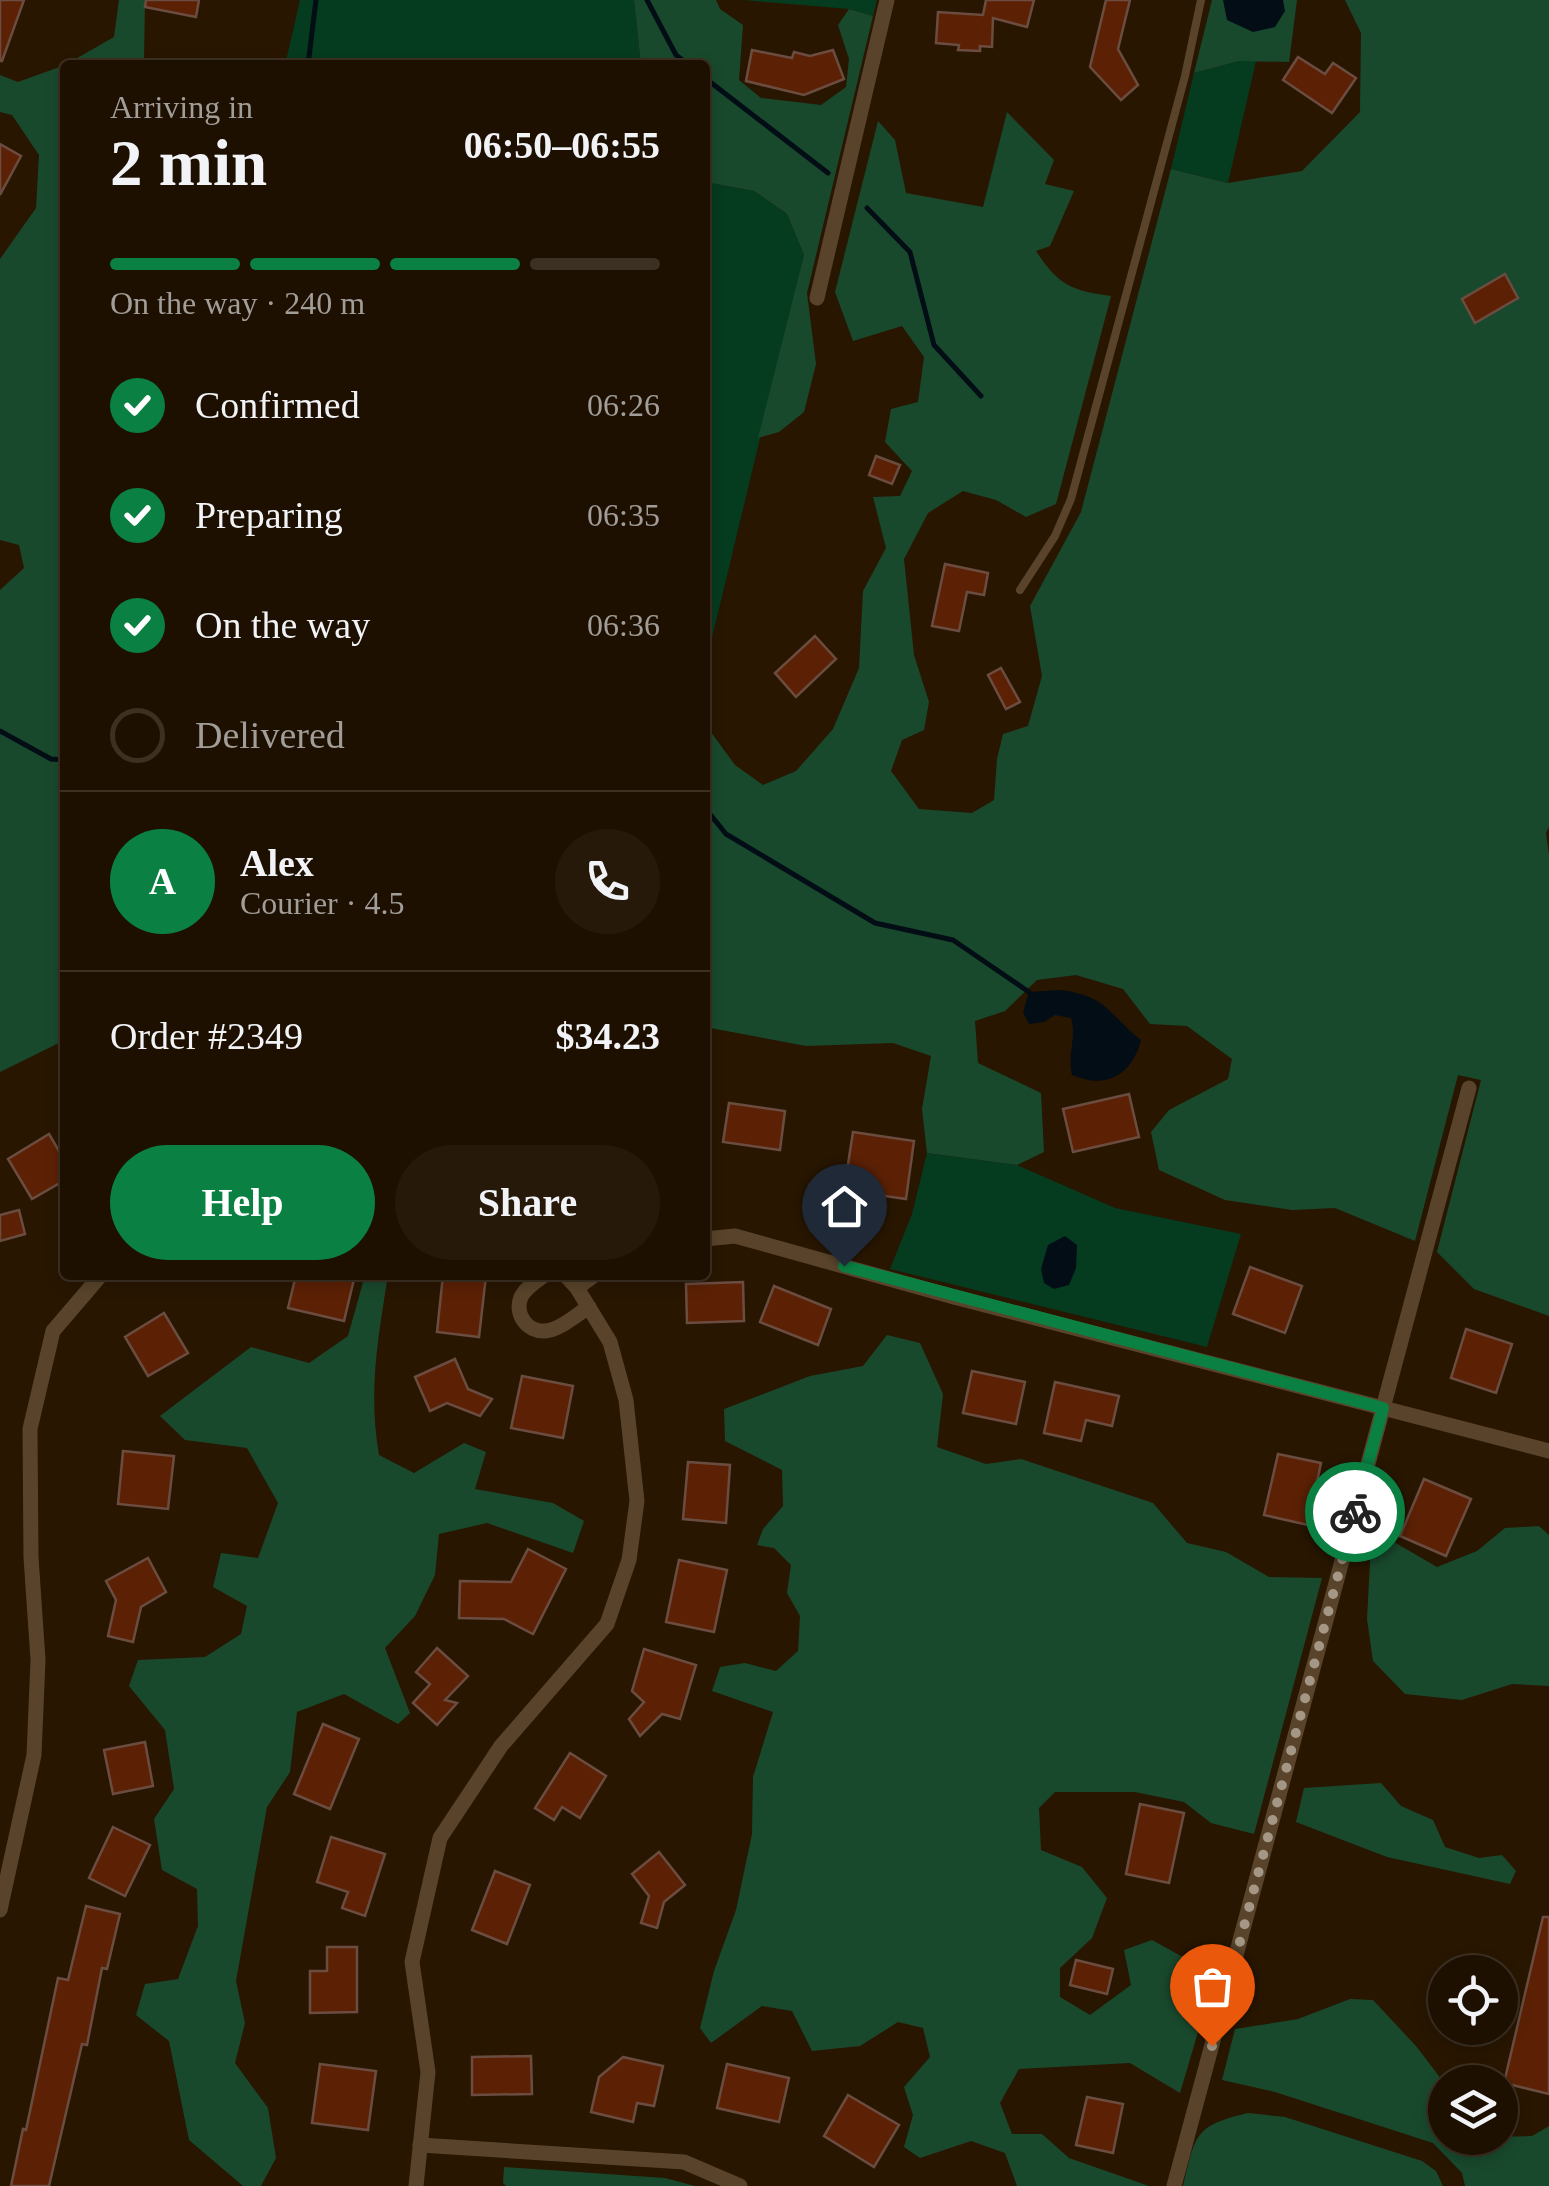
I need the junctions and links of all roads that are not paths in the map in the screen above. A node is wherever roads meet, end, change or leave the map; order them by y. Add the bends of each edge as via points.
1 (886, 0) edge
2 (1201, 0) edge
3 (818, 298) dead end
4 (1020, 590) dead end
5 (1469, 1088) dead end
6 (710, 1239) edge
7 (97, 1280) edge
8 (538, 1280) edge
9 (571, 1281) edge
10 (589, 1308) junction
11 (1383, 1408) junction
12 (1549, 1451) edge
13 (0, 1910) edge
14 (420, 2144) junction
15 (416, 2186) edge
16 (740, 2186) edge
17 (1174, 2186) edge

1 - 3 street
2 - 4 lane via 1072,499
5 - 11 street
6 - 11 street via 736,1236
7 - 13 street via 53,1331 30,1429 38,1660 34,1755
8 - 10 street via 520,1301 526,1324 548,1331
9 - 10 street
10 - 14 street via 610,1342 626,1400 637,1501 629,1560 607,1624 501,1746 440,1838 412,1962 428,2072
11 - 12 street
11 - 17 street
14 - 15 street
14 - 16 street via 684,2162

